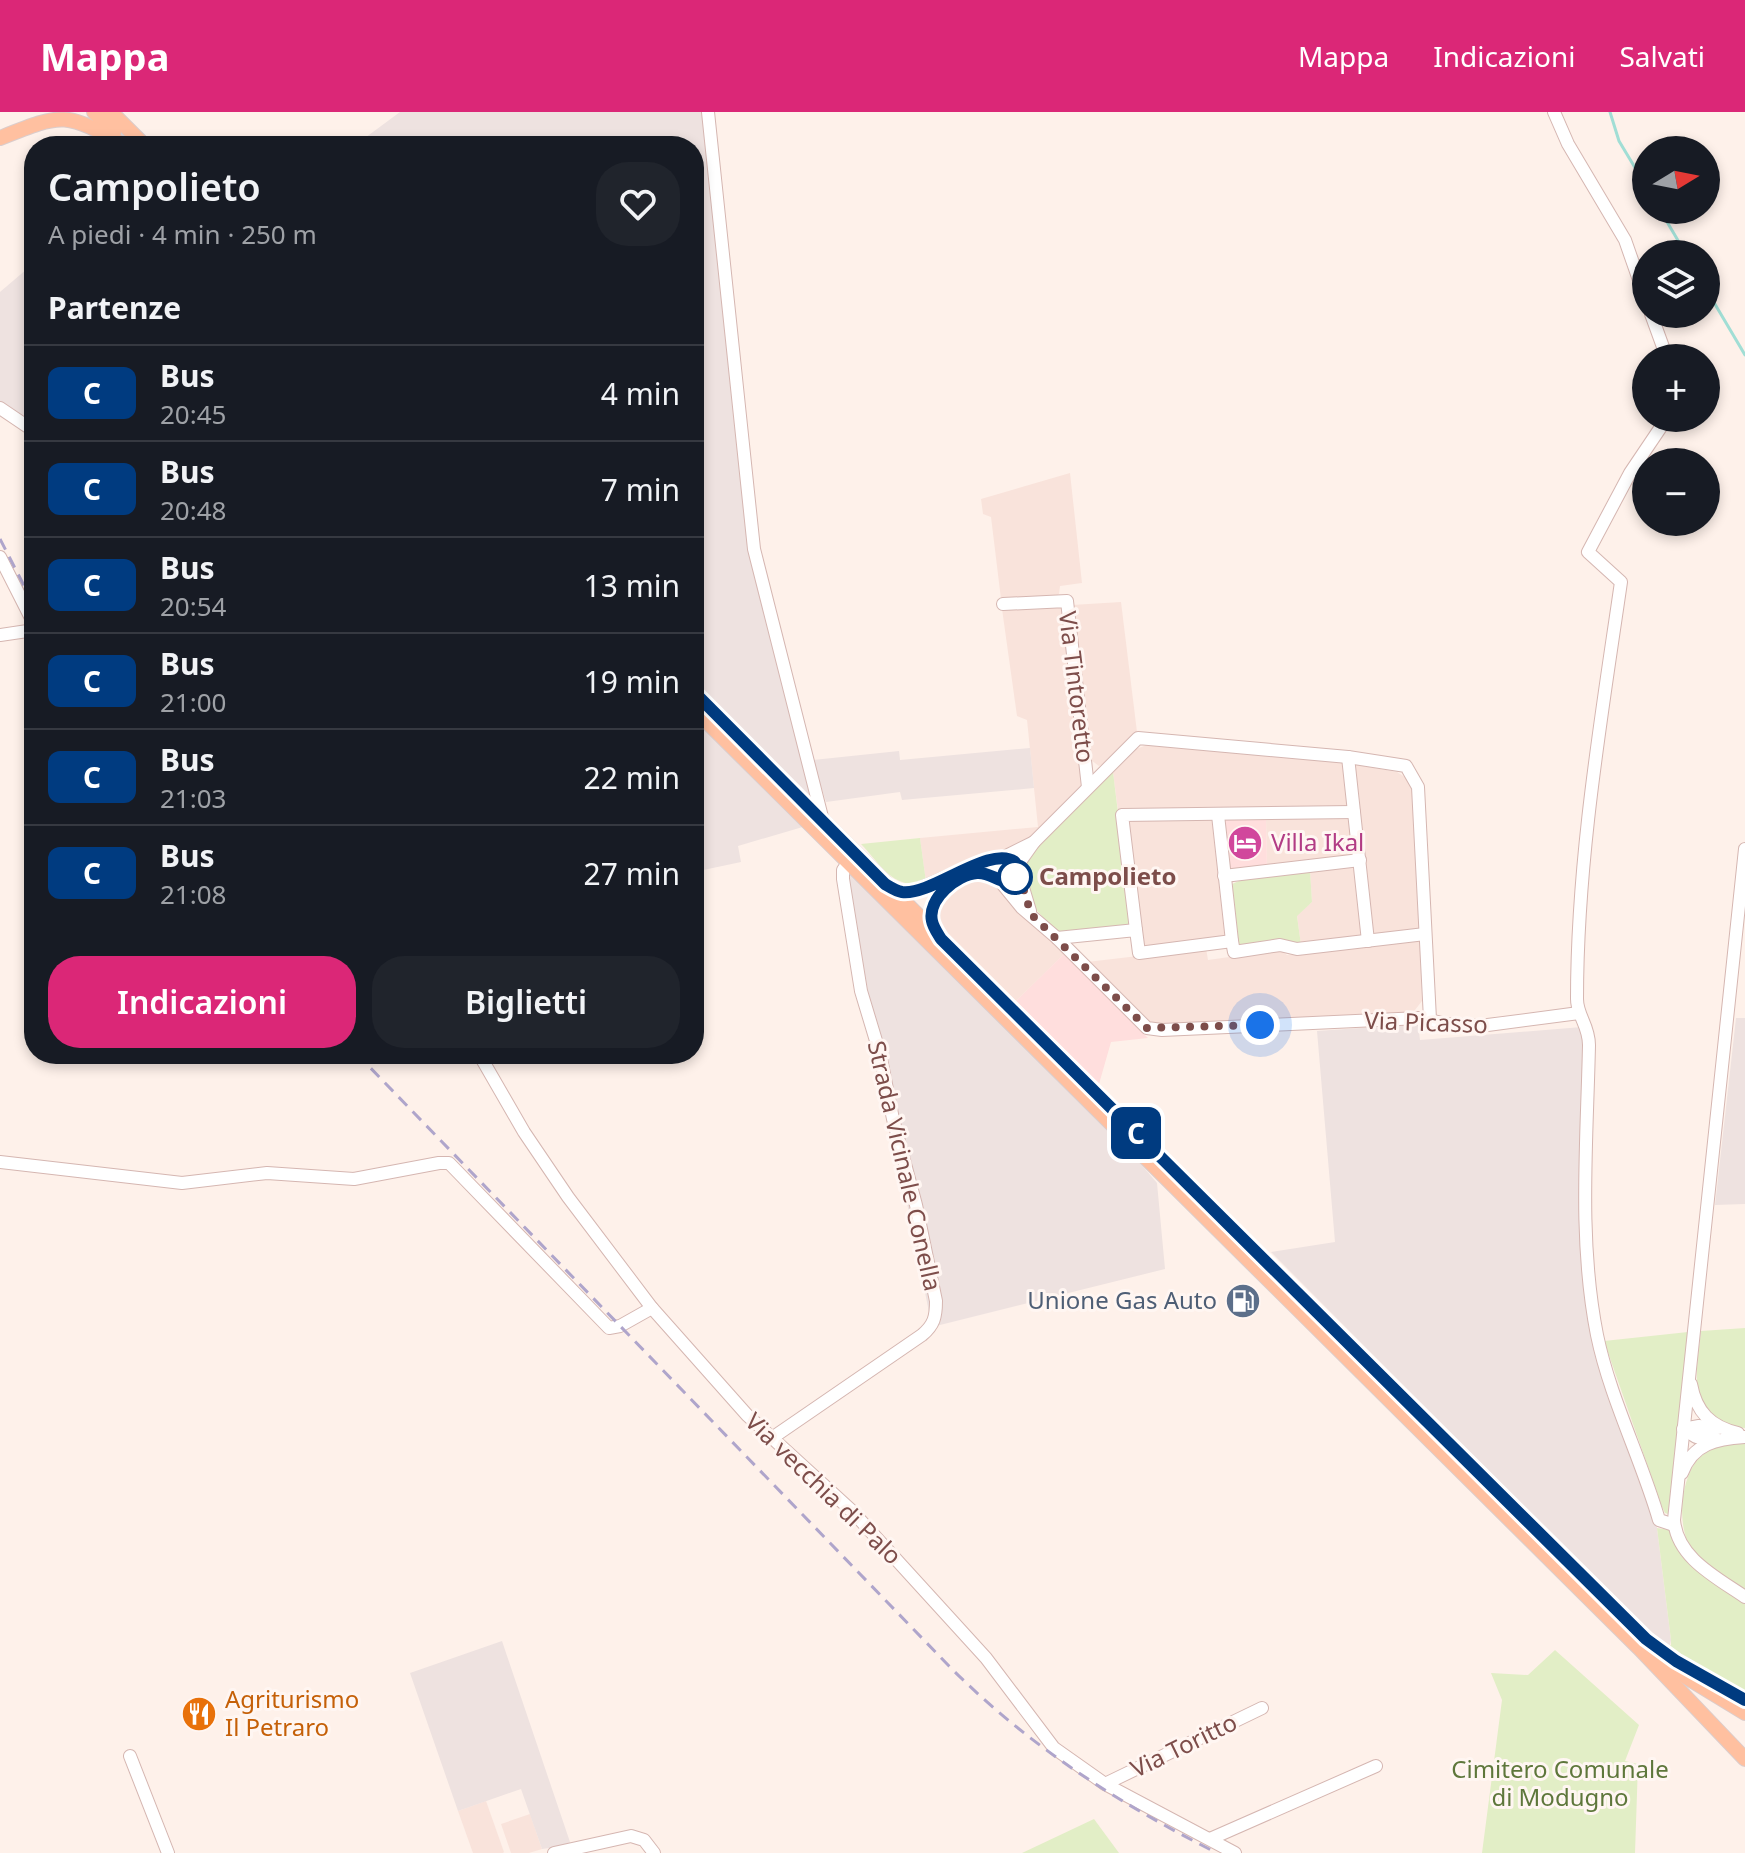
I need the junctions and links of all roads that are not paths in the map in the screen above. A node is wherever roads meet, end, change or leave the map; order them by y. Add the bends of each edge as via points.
1 (28, 112) edge
2 (94, 112) edge
3 (111, 112) edge
4 (708, 112) edge
5 (1554, 112) edge
6 (15, 131) junction
7 (110, 136) edge
8 (117, 136) edge
9 (135, 136) edge
10 (0, 138) edge
11 (1632, 260) edge
12 (0, 408) edge
13 (24, 424) edge
14 (1658, 432) edge
15 (0, 557) edge
16 (24, 604) edge
17 (1003, 604) dead end
18 (24, 631) edge
19 (0, 635) edge
20 (704, 702) edge
21 (704, 719) edge
22 (1348, 757) junction
23 (1088, 787) junction
24 (1354, 812) junction
25 (1218, 815) junction
26 (823, 821) junction
27 (1034, 842) junction
28 (1745, 849) edge
29 (1001, 858) junction
30 (1360, 860) junction
31 (848, 863) junction
32 (1017, 868) junction
33 (1224, 876) junction
34 (997, 878) junction
35 (885, 884) junction
36 (1031, 914) junction
37 (1136, 930) junction
38 (1425, 934) junction
39 (1057, 938) junction
40 (941, 939) junction
41 (1232, 941) junction
42 (1368, 941) junction
43 (1579, 1013) junction
44 (1430, 1019) junction
45 (485, 1064) edge
46 (0, 1162) edge
47 (652, 1308) junction
48 (1689, 1371) junction
49 (1683, 1429) junction
50 (1721, 1433) junction
51 (1745, 1436) edge
52 (772, 1438) junction
53 (1677, 1491) junction
54 (1674, 1525) junction
55 (1745, 1597) edge
56 (1642, 1644) junction
57 (1745, 1700) edge
58 (1262, 1708) dead end
59 (1745, 1713) edge
60 (1745, 1722) edge
61 (130, 1756) dead end
62 (1745, 1759) edge
63 (1376, 1766) dead end
64 (1105, 1784) junction
65 (1210, 1839) junction
66 (168, 1853) edge
67 (554, 1853) edge
68 (654, 1853) edge
69 (1235, 1853) edge

1 - 6 main road
2 - 8 main road
3 - 9 main road
4 - 26 street via 754,549
5 - 11 street
6 - 7 main road via 50,117 79,118
6 - 10 main road
12 - 13 street
14 - 43 street via 1588,552 1621,582 1588,828
15 - 16 street
17 - 23 street, Via Tintoretto via 1067,601
18 - 19 street
20 - 26 main road
21 - 31 main road
22 - 23 street via 1138,738
22 - 24 street
22 - 38 street via 1406,766 1418,787
23 - 27 street
24 - 25 street
24 - 30 street
25 - 33 street
25 - 37 street via 1122,815
26 - 35 main road
27 - 29 street
27 - 32 street
28 - 48 street
29 - 32 street via 1009,858
29 - 34 street via 994,867
29 - 35 street via 912,891
30 - 33 street
30 - 42 street
31 - 52 street, Strada Vicinale Conella via 843,879 861,991 916,1205 936,1314 922,1335
31 - 56 main road
32 - 34 street via 1008,882
32 - 36 street
33 - 41 street
34 - 36 street, Via Picasso
34 - 40 street via 971,874 946,889 932,911
35 - 40 main road
36 - 39 street, Via Picasso
37 - 39 street
37 - 41 street via 1139,953
38 - 42 street
38 - 44 street
39 - 44 street, Via Picasso via 1153,1030
40 - 56 main road
41 - 42 street via 1234,952
43 - 44 street, Via Picasso via 1480,1026
43 - 54 street via 1588,1034 1584,1165 1595,1322 1659,1520
45 - 47 street, Via vecchia di Palo via 568,1197
46 - 47 street via 182,1183 267,1173 362,1179 449,1163 609,1328
47 - 52 street, Via vecchia di Palo
48 - 49 street
48 - 50 street via 1698,1407
49 - 50 street via 1699,1426
49 - 53 street
50 - 51 street
50 - 53 street via 1689,1458
52 - 64 street, Via vecchia di Palo via 852,1511 976,1647 1054,1748
53 - 54 street
54 - 55 street via 1689,1556
56 - 57 main road
56 - 59 main road
56 - 60 main road via 1683,1683
56 - 62 main road
58 - 64 street, Via Toritto
61 - 66 street
63 - 65 street
64 - 65 street, Via vecchia di Palo
65 - 69 street, Via vecchia di Palo
67 - 68 street via 631,1836 644,1840

